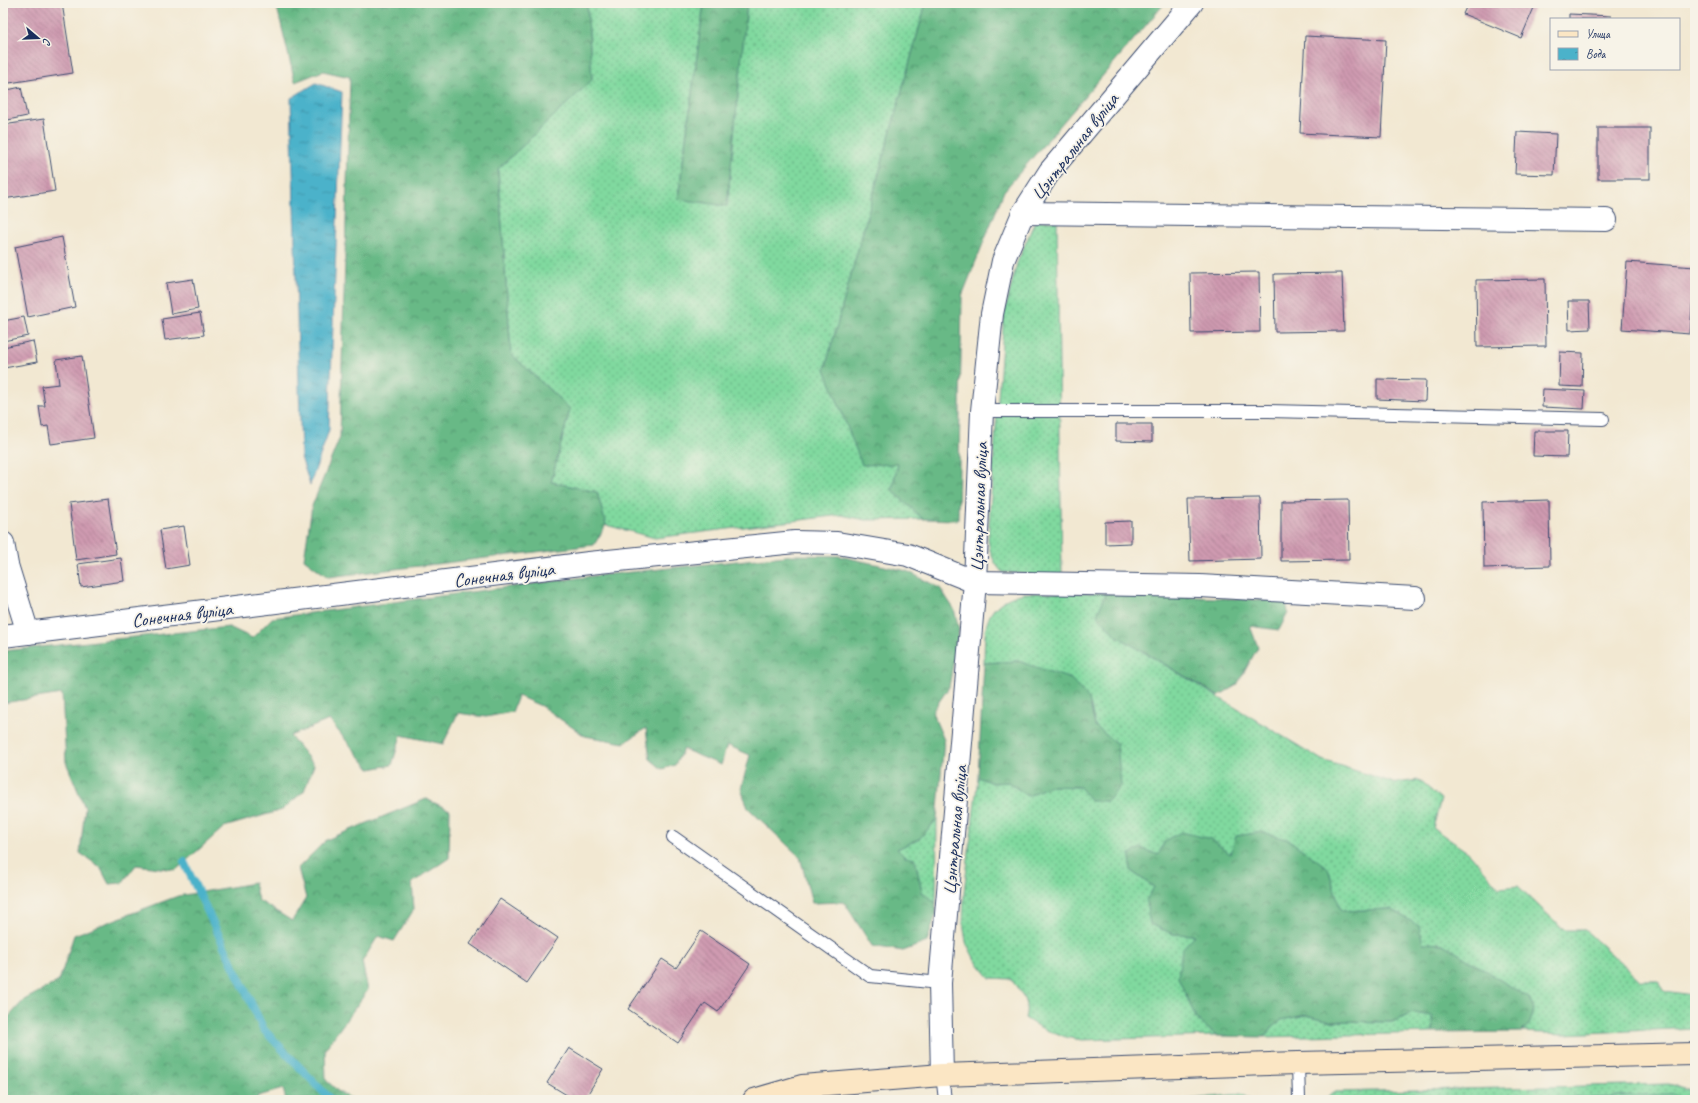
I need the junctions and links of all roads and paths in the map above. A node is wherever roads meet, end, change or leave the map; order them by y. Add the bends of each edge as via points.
1 (1192, 3) edge
2 (1023, 213) junction
3 (1606, 220) dead end
4 (982, 411) junction
5 (1603, 419) dead end
6 (3, 543) edge
7 (976, 582) junction
8 (1415, 598) dead end
9 (28, 633) junction
10 (3, 636) edge
11 (673, 837) dead end
12 (940, 983) junction
13 (1695, 1054) edge
14 (1298, 1063) junction
15 (942, 1075) junction
16 (754, 1100) edge
17 (945, 1100) edge
18 (1299, 1100) edge

1 - 2 street, Цэнтральная вуліца via 1050,171
2 - 3 street
2 - 4 street, Цэнтральная вуліца via 1003,261 992,314
4 - 5 lane via 1269,411
4 - 7 street, Цэнтральная вуліца
6 - 9 street
7 - 8 street via 1200,586
7 - 9 street, Сонечная вуліца via 908,555 837,543 795,542 589,563
7 - 12 street, Цэнтральная вуліца
9 - 10 street, Сонечная вуліца
11 - 12 lane via 870,976
12 - 15 street, Цэнтральная вуліца
13 - 14 main road
14 - 15 main road
14 - 18 lane
15 - 16 main road via 802,1086
15 - 17 lane

